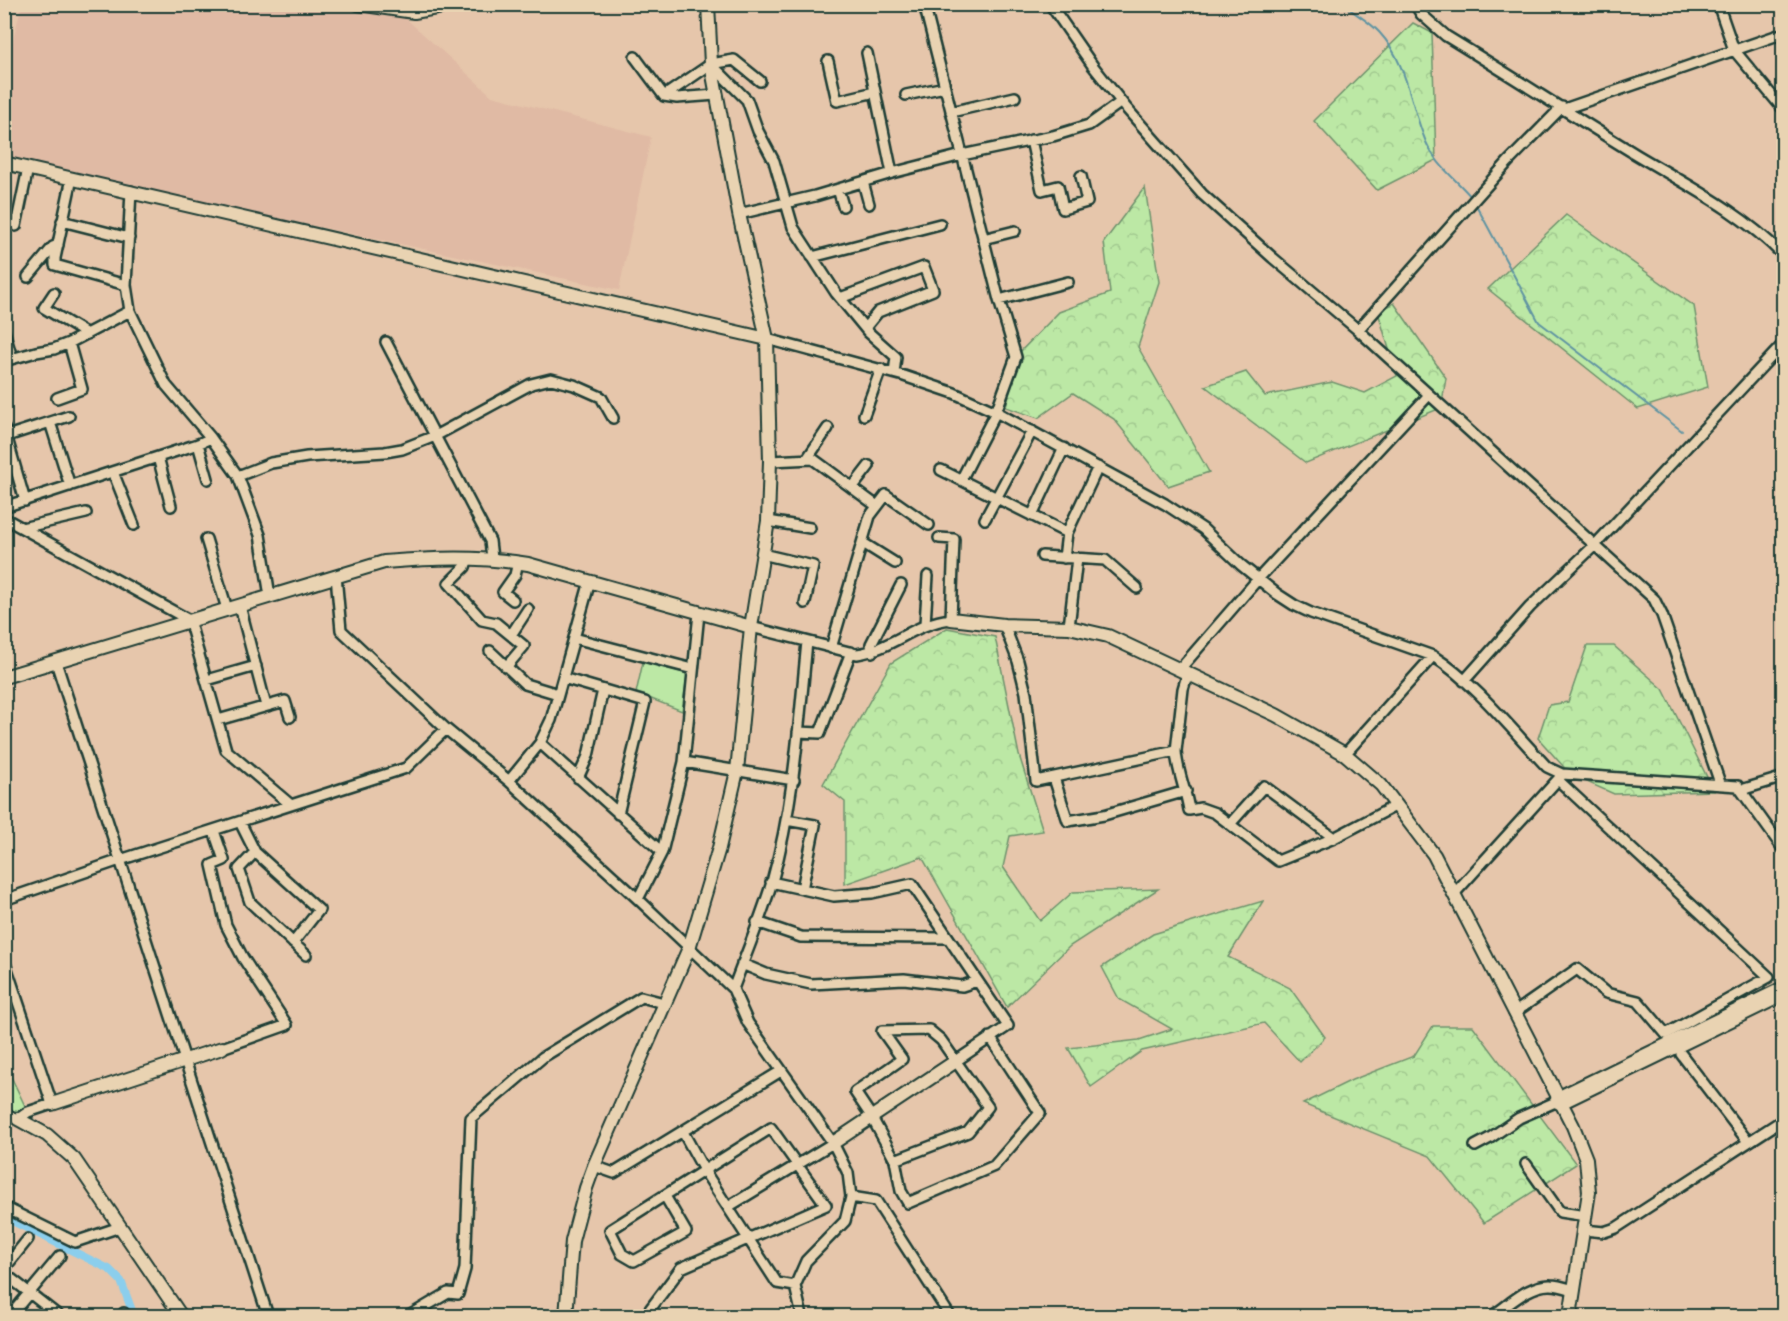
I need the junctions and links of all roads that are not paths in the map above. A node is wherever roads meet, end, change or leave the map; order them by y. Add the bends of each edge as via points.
1 (358, 4) edge
2 (459, 4) edge
3 (708, 4) edge
4 (924, 4) edge
5 (1050, 4) edge
6 (1415, 4) edge
7 (1718, 4) edge
8 (1784, 33) edge
9 (1734, 50) junction
10 (867, 53) dead end
11 (635, 57) dead end
12 (828, 61) dead end
13 (711, 64) junction
14 (760, 81) dead end
15 (945, 87) junction
16 (875, 92) junction
17 (716, 95) junction
18 (906, 95) dead end
19 (664, 96) junction
20 (1015, 97) dead end
21 (1121, 102) junction
22 (1563, 108) junction
23 (1784, 110) edge
24 (951, 112) junction
25 (1031, 140) junction
26 (962, 155) junction
27 (4, 163) edge
28 (28, 168) junction
29 (892, 173) junction
30 (1081, 177) dead end
31 (72, 178) junction
32 (863, 182) junction
33 (838, 189) junction
34 (131, 191) junction
35 (786, 203) junction
36 (869, 204) dead end
37 (843, 206) dead end
38 (739, 214) junction
39 (62, 221) junction
40 (940, 224) dead end
41 (16, 226) dead end
42 (1015, 231) dead end
43 (129, 238) junction
44 (983, 238) junction
45 (58, 245) junction
46 (1784, 256) edge
47 (812, 257) junction
48 (28, 277) dead end
49 (1068, 282) dead end
50 (126, 285) junction
51 (54, 292) dead end
52 (840, 298) junction
53 (999, 300) junction
54 (130, 311) junction
55 (865, 328) junction
56 (1358, 330) junction
57 (4, 331) edge
58 (87, 334) junction
59 (767, 339) junction
60 (386, 342) dead end
61 (1784, 343) edge
62 (69, 344) junction
63 (8, 359) edge
64 (881, 369) junction
65 (894, 373) junction
66 (1429, 395) junction
67 (57, 398) dead end
68 (996, 412) junction
69 (864, 415) dead end
70 (69, 416) dead end
71 (613, 418) dead end
72 (50, 423) junction
73 (828, 429) dead end
74 (1032, 431) junction
75 (6, 432) edge
76 (435, 436) junction
77 (211, 438) junction
78 (198, 444) junction
79 (1064, 448) junction
80 (158, 457) junction
81 (807, 459) junction
82 (770, 461) junction
83 (869, 466) dead end
84 (1098, 466) junction
85 (941, 470) dead end
86 (113, 472) junction
87 (238, 476) junction
88 (208, 479) dead end
89 (961, 480) junction
90 (70, 486) junction
91 (852, 488) junction
92 (995, 498) junction
93 (25, 501) junction
94 (171, 506) dead end
95 (877, 506) junction
96 (4, 507) edge
97 (86, 513) dead end
98 (1032, 516) junction
99 (4, 518) edge
100 (985, 519) dead end
101 (768, 520) junction
102 (134, 525) dead end
103 (929, 525) dead end
104 (22, 528) junction
105 (810, 528) dead end
106 (1067, 533) junction
107 (939, 538) dead end
108 (206, 539) dead end
109 (863, 543) junction
110 (1595, 545) junction
111 (762, 554) junction
112 (1042, 556) dead end
113 (468, 558) junction
114 (492, 558) junction
115 (1064, 558) junction
116 (1077, 558) junction
117 (518, 562) junction
118 (895, 562) dead end
119 (336, 576) junction
120 (928, 576) dead end
121 (1258, 579) junction
122 (590, 581) junction
123 (901, 585) dead end
124 (1137, 588) dead end
125 (270, 596) junction
126 (513, 600) dead end
127 (805, 603) dead end
128 (240, 606) junction
129 (227, 609) junction
130 (528, 609) dead end
131 (699, 614) junction
132 (951, 619) junction
133 (189, 620) junction
134 (925, 624) junction
135 (1004, 625) junction
136 (751, 627) junction
137 (1070, 627) junction
138 (511, 635) junction
139 (574, 638) junction
140 (807, 642) junction
141 (831, 648) junction
142 (490, 651) dead end
143 (851, 652) junction
144 (872, 652) junction
145 (1433, 656) junction
146 (56, 662) junction
147 (256, 666) junction
148 (506, 667) junction
149 (693, 669) junction
150 (1184, 671) junction
151 (4, 677) edge
152 (563, 678) junction
153 (207, 680) junction
154 (1464, 681) junction
155 (603, 690) junction
156 (558, 694) junction
157 (266, 706) junction
158 (290, 717) dead end
159 (218, 720) junction
160 (446, 729) junction
161 (798, 732) junction
162 (540, 743) junction
163 (1176, 751) junction
164 (1345, 754) junction
165 (684, 762) junction
166 (736, 771) junction
167 (1560, 777) junction
168 (1784, 777) edge
169 (578, 778) junction
170 (1054, 778) junction
171 (794, 780) junction
172 (509, 781) junction
173 (1720, 783) junction
174 (1741, 790) junction
175 (1186, 791) junction
176 (291, 805) junction
177 (1397, 805) junction
178 (618, 814) junction
179 (786, 820) junction
180 (240, 822) junction
181 (1230, 824) junction
182 (214, 831) junction
183 (1334, 838) junction
184 (1784, 850) edge
185 (255, 852) junction
186 (662, 852) junction
187 (120, 860) junction
188 (771, 882) junction
189 (802, 889) junction
190 (1455, 894) junction
191 (638, 899) junction
192 (4, 900) edge
193 (757, 922) junction
194 (948, 938) junction
195 (293, 944) junction
196 (689, 948) junction
197 (306, 955) dead end
198 (4, 960) edge
199 (742, 964) junction
200 (977, 981) junction
201 (733, 989) junction
202 (1784, 991) edge
203 (664, 1003) junction
204 (1514, 1013) junction
205 (990, 1037) junction
206 (222, 1048) joint
207 (1681, 1054) dead end
208 (185, 1061) junction
209 (956, 1061) junction
210 (781, 1071) junction
211 (1560, 1100) junction
212 (52, 1104) junction
213 (4, 1114) edge
214 (872, 1116) junction
215 (18, 1119) junction
216 (1784, 1119) edge
217 (683, 1132) junction
218 (1750, 1140) junction
219 (833, 1143) junction
220 (1475, 1146) dead end
221 (895, 1160) junction
222 (1526, 1164) dead end
223 (594, 1166) junction
224 (798, 1166) junction
225 (705, 1172) junction
226 (665, 1196) junction
227 (851, 1197) junction
228 (728, 1207) junction
229 (7, 1213) edge
230 (1586, 1216) junction
231 (120, 1227) junction
232 (1584, 1230) junction
233 (28, 1239) dead end
234 (749, 1240) junction
235 (60, 1256) dead end
236 (4, 1271) edge
237 (795, 1286) junction
238 (1574, 1290) junction
239 (30, 1293) junction
240 (10, 1317) edge
241 (59, 1317) edge
242 (181, 1317) edge
243 (268, 1317) edge
244 (409, 1317) edge
245 (566, 1317) edge
246 (645, 1317) edge
247 (802, 1317) edge
248 (950, 1317) edge
249 (1492, 1317) edge
250 (1570, 1317) edge

1 - 2 street via 414,12
3 - 13 street
4 - 15 street
5 - 21 street
6 - 22 street via 1446,36
7 - 9 street
8 - 9 street
9 - 22 street
9 - 23 street
10 - 16 street
11 - 19 street
12 - 16 street via 837,101
13 - 14 street via 734,60
13 - 17 street
13 - 19 street
13 - 35 street via 747,100 774,162
15 - 18 street
15 - 24 street
16 - 29 street
17 - 19 street
17 - 38 street
20 - 24 street
21 - 25 street via 1089,125
21 - 56 street via 1202,194
22 - 46 street via 1715,199
22 - 56 street via 1508,162
24 - 26 street
25 - 26 street
25 - 30 street via 1042,190 1058,186 1063,209 1087,202
26 - 29 street
26 - 44 street
27 - 28 street
28 - 31 street
28 - 41 street
29 - 32 street
31 - 34 street
31 - 39 street
32 - 33 street
32 - 36 street
33 - 35 street
33 - 37 street
34 - 43 street
34 - 59 street
35 - 38 street
35 - 47 street via 793,227
38 - 59 street
39 - 43 street
39 - 45 street
40 - 47 street
42 - 44 street
43 - 50 street
44 - 53 street
45 - 48 street
45 - 50 street via 55,265
47 - 52 street
49 - 53 street
50 - 54 street
51 - 58 street via 44,308
52 - 55 street
52 - 55 street via 924,267 933,290 878,312
53 - 68 street via 1016,357
54 - 58 street
54 - 77 street via 166,385
55 - 65 street via 896,357
56 - 66 street
57 - 63 street
58 - 62 street
59 - 64 street
59 - 82 street
60 - 76 street
61 - 110 street
62 - 63 street
62 - 67 street via 82,389
64 - 65 street
64 - 69 street
65 - 68 street
66 - 110 street
66 - 121 street
68 - 74 street
68 - 89 street
70 - 72 street
71 - 76 street via 601,397 551,379 531,384
72 - 75 street
72 - 90 street
73 - 81 street
74 - 79 street
74 - 92 street
75 - 93 street
76 - 87 street via 393,450 271,463
76 - 114 street via 490,541
77 - 78 street
77 - 87 street
78 - 80 street
78 - 88 street
79 - 84 street
79 - 98 street
80 - 86 street
80 - 94 street
81 - 82 street
81 - 91 street via 813,459
82 - 101 street
83 - 91 street
84 - 106 street
84 - 121 street via 1203,529
85 - 89 street
86 - 90 street
86 - 102 street
87 - 125 street via 260,535
89 - 92 street
90 - 93 street
91 - 95 street
92 - 98 street
92 - 100 street
93 - 96 street
95 - 103 street via 886,495
95 - 109 street via 870,516
97 - 104 street
98 - 106 street
99 - 104 street
101 - 105 street
101 - 111 street
104 - 133 street
106 - 115 street
107 - 132 street via 954,539
108 - 129 street
109 - 118 street
109 - 141 street
110 - 154 street via 1530,607
110 - 173 street via 1654,599
111 - 127 street via 813,566
111 - 136 street
112 - 115 street
113 - 114 street
113 - 119 street via 384,562
113 - 138 street via 465,567 449,583 482,620 496,623
114 - 117 street
115 - 116 street
116 - 124 street via 1105,560
116 - 137 street
117 - 122 street
117 - 126 street via 503,592
119 - 125 street
119 - 160 street via 341,630
120 - 134 street
121 - 145 street via 1311,613
121 - 150 street
122 - 131 street
122 - 139 street
123 - 144 street via 871,644
125 - 128 street
128 - 129 street
128 - 147 street
129 - 133 street
130 - 138 street
131 - 136 street
131 - 149 street
132 - 134 street
132 - 135 street
133 - 146 street
133 - 153 street
134 - 144 street
135 - 137 street
135 - 170 street via 1026,693 1036,781
136 - 140 street
136 - 166 street
137 - 150 street via 1108,636
138 - 148 street via 524,646
139 - 149 street
139 - 152 street
140 - 141 street
140 - 161 street
141 - 143 street
142 - 148 street
143 - 144 street
143 - 161 street via 820,733
145 - 154 street
145 - 164 street
146 - 151 street
146 - 187 street
147 - 153 street
147 - 157 street
148 - 156 street via 525,684
149 - 165 street
150 - 163 street
150 - 164 street via 1276,715
152 - 155 street
152 - 156 street
153 - 159 street
154 - 167 street
155 - 169 street via 588,756
155 - 178 street via 645,702
156 - 162 street
157 - 158 street via 285,700
157 - 159 street
159 - 176 street via 226,750
160 - 172 street
160 - 176 street via 406,768
161 - 171 street
162 - 169 street
162 - 172 street
163 - 170 street
163 - 175 street
164 - 177 street via 1381,785
165 - 166 street
165 - 186 street
166 - 171 street
166 - 196 street via 719,848
167 - 173 street
167 - 190 street
167 - 204 street via 1769,977 1666,1034 1638,1001 1606,993 1578,969
168 - 174 street
169 - 178 street
170 - 175 street via 1068,821 1104,815
171 - 179 street
172 - 191 street
173 - 174 street
174 - 184 street
175 - 181 street via 1189,810 1201,808
176 - 180 street
177 - 183 street
177 - 190 street via 1434,855
178 - 186 street
179 - 188 street
179 - 189 street via 815,825
180 - 182 street
180 - 185 street
181 - 183 street via 1278,861
181 - 183 street via 1264,786
182 - 187 street
182 - 206 street via 224,860 212,865 225,925 287,1025
185 - 195 street via 239,869 250,902
185 - 195 street via 319,910
186 - 191 street
187 - 192 street
187 - 208 street
188 - 189 street
188 - 193 street
189 - 194 street via 834,896 912,884
190 - 204 street
191 - 196 street
193 - 194 street via 801,937
193 - 199 street
194 - 200 street
195 - 197 street
196 - 201 street
196 - 203 street
198 - 212 street
199 - 200 street via 811,984 904,979 962,986
199 - 201 street
200 - 205 street via 1008,1026
201 - 210 street via 748,1023
202 - 211 highway
203 - 223 street
203 - 244 street via 641,997 543,1058 471,1118 465,1269 458,1294 448,1293
204 - 211 street
205 - 209 street
205 - 221 street via 1040,1113 994,1166 908,1203 901,1191
206 - 208 street
207 - 218 street
208 - 212 street
208 - 243 street
209 - 214 street
209 - 214 street via 929,1030 882,1031 902,1059 855,1092
209 - 221 street via 988,1107 968,1132
210 - 217 street
210 - 219 street
211 - 220 street via 1519,1118
211 - 230 street via 1586,1159
212 - 215 street
213 - 215 street
214 - 219 street
214 - 221 street
215 - 231 street via 47,1135 74,1159
216 - 218 street
217 - 223 street via 614,1173
217 - 225 street
218 - 232 street via 1616,1228 1604,1232
219 - 224 street
219 - 227 street via 848,1173
222 - 230 street via 1560,1212
223 - 245 street via 572,1241
224 - 225 street via 771,1128
224 - 228 street
224 - 234 street via 826,1205
225 - 226 street
225 - 228 street
226 - 226 street via 610,1230 622,1254 634,1261 686,1232
227 - 237 street via 845,1221 806,1261
227 - 248 street via 876,1201
228 - 234 street
229 - 231 street via 75,1242
230 - 232 street
231 - 242 street
232 - 238 street
233 - 236 street
234 - 237 street via 777,1283
234 - 246 street via 681,1268
235 - 239 street
236 - 239 street
237 - 247 street
238 - 249 street via 1553,1285 1537,1287
238 - 250 street
239 - 240 street
239 - 241 street

